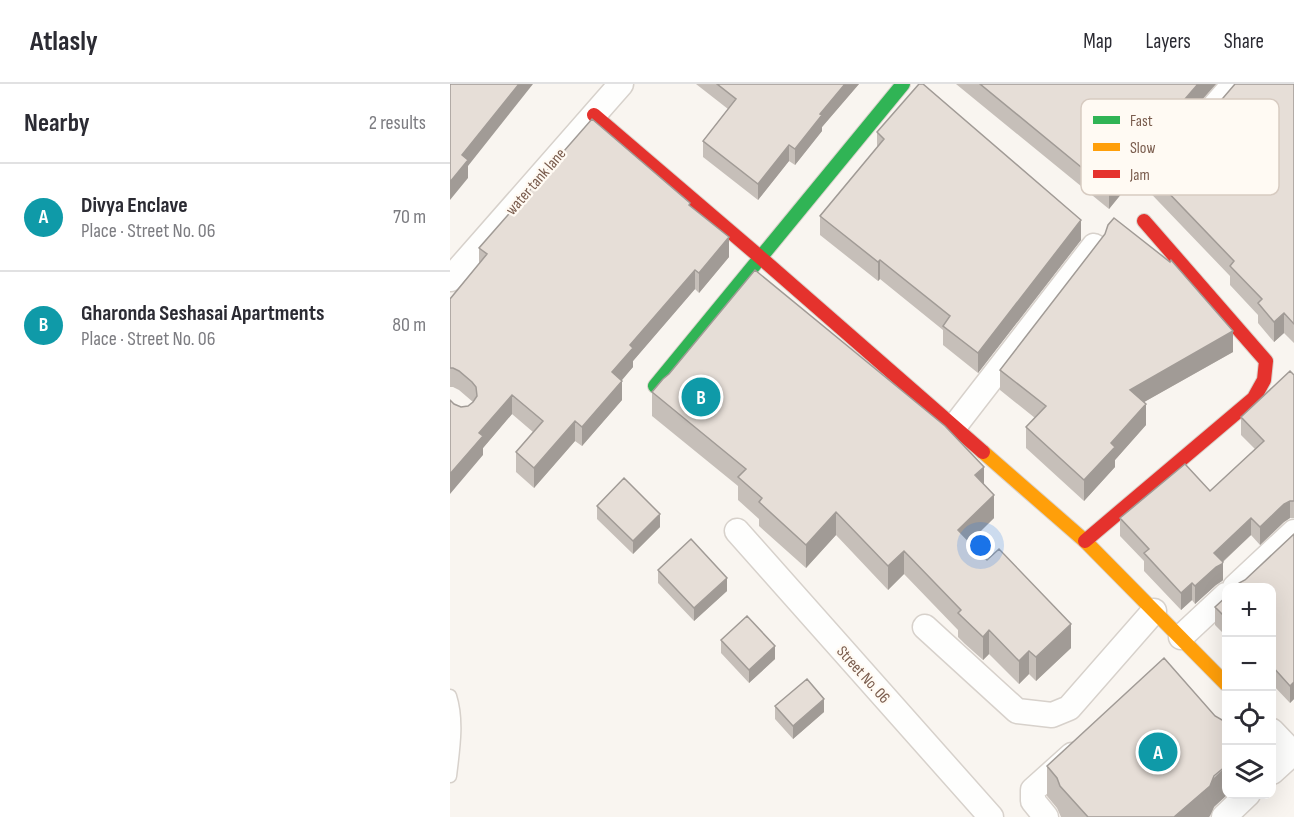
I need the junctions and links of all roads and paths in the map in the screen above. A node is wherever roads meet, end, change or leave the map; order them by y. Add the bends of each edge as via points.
1 (621, 84) edge
2 (903, 84) edge
3 (1234, 84) edge
4 (1221, 99) edge
5 (594, 115) junction
6 (1144, 221) dead end
7 (1094, 246) edge
8 (761, 258) junction
9 (450, 279) edge
10 (655, 386) edge
11 (954, 427) junction
12 (737, 531) dead end
13 (1294, 532) edge
14 (1085, 542) junction
15 (1239, 583) edge
16 (1222, 600) edge
17 (1154, 611) junction
18 (925, 627) dead end
19 (1181, 637) junction
20 (1222, 679) edge
21 (450, 696) edge
22 (1276, 735) edge
23 (1090, 738) edge
24 (1293, 754) edge
25 (1276, 769) edge
26 (450, 776) edge
27 (1244, 799) edge
28 (991, 817) edge
29 (1046, 817) edge
30 (1224, 817) edge

1 - 5 street, water tank lane
2 - 8 street
3 - 4 street
5 - 8 street
5 - 9 street, water tank lane
6 - 14 street via 1266,361 1264,380 1254,398
7 - 11 street
8 - 10 street
8 - 11 street
11 - 14 street
12 - 28 street, Street No. 06
13 - 15 street
14 - 17 street
16 - 19 street
17 - 18 street via 1069,708 1052,715 1017,711
17 - 19 street
19 - 20 street
21 - 26 lane via 454,708
22 - 24 street
23 - 29 street via 1033,790 1033,801
24 - 25 street
27 - 30 street

